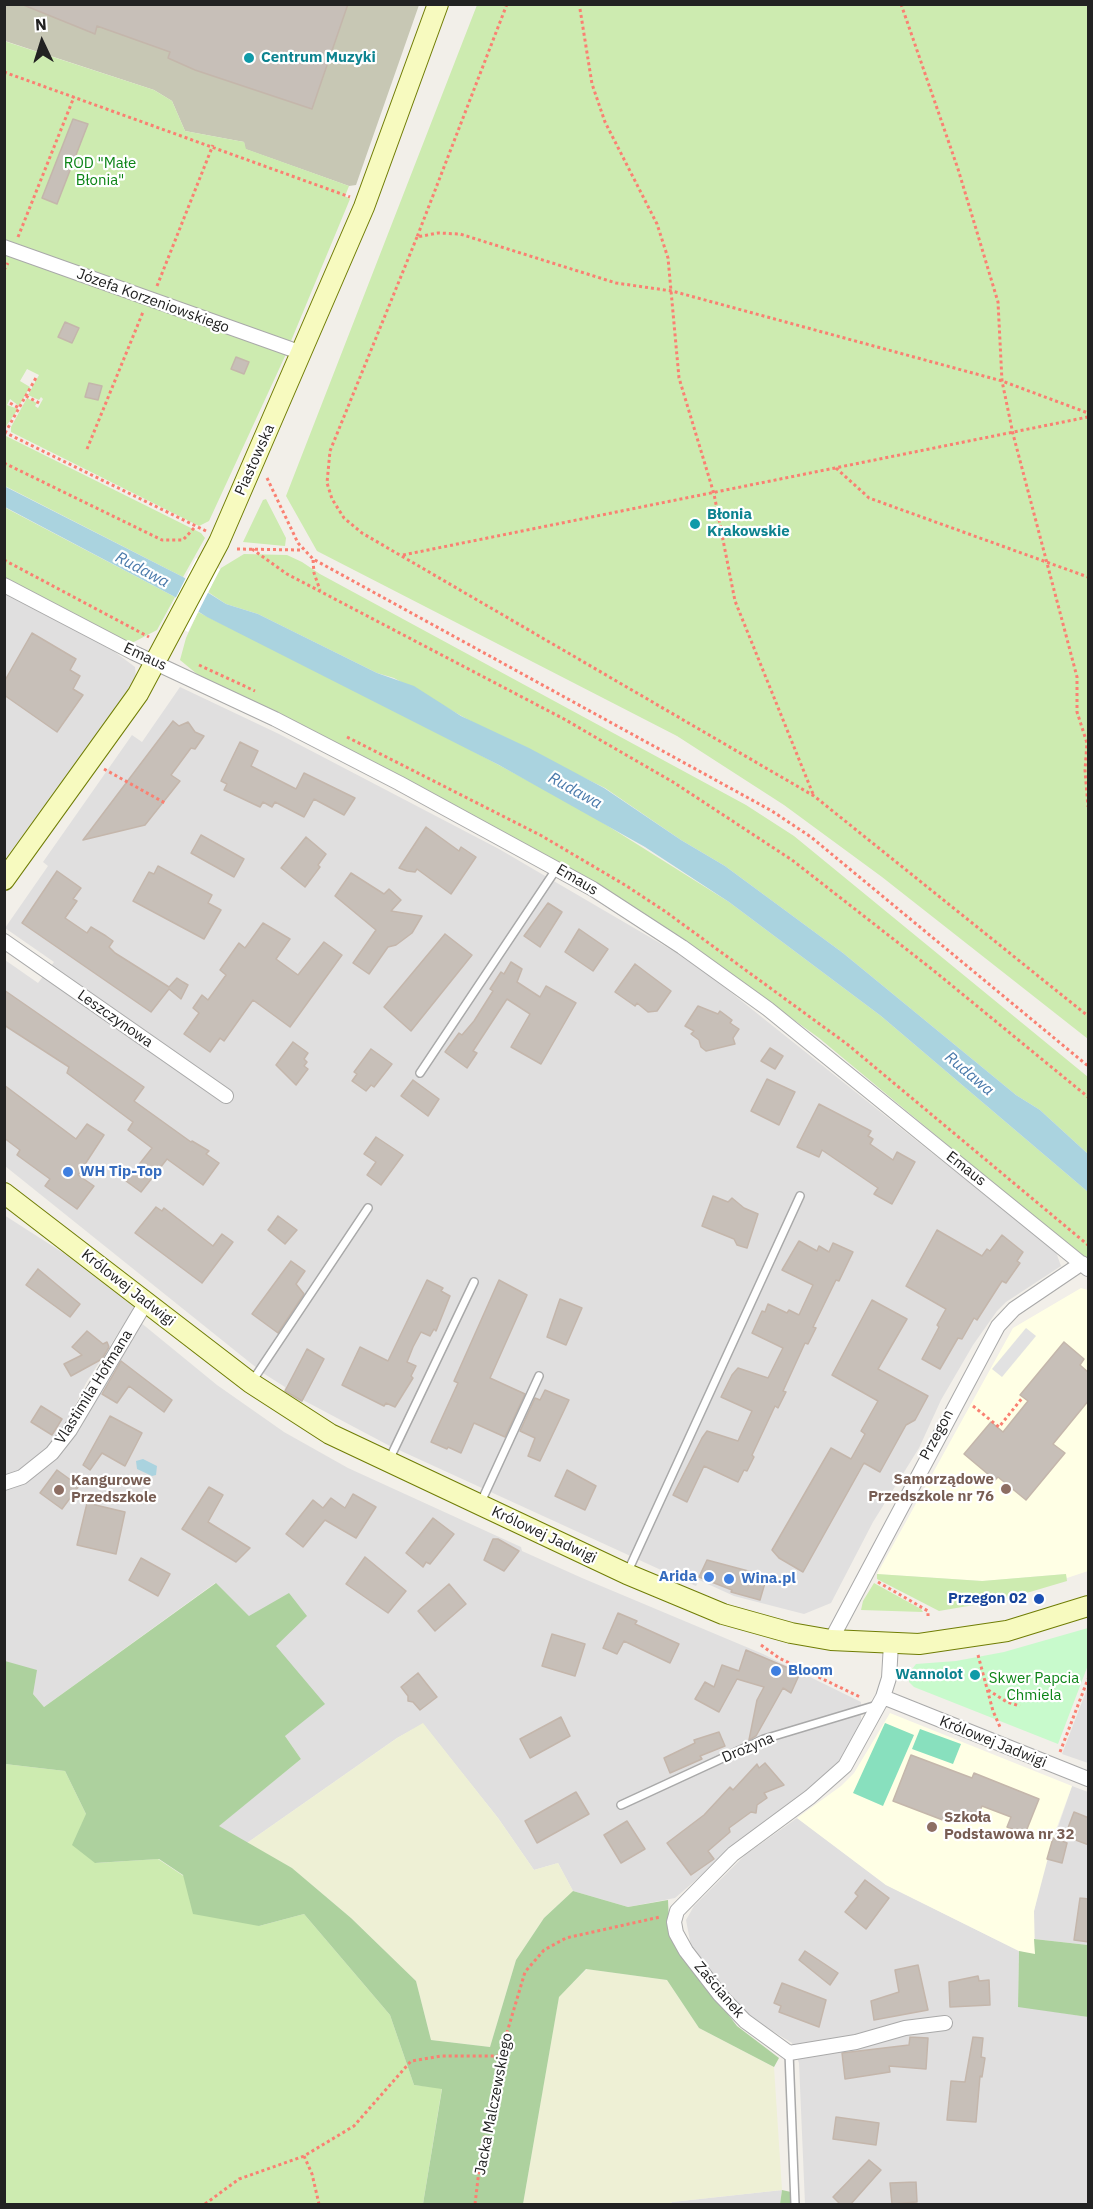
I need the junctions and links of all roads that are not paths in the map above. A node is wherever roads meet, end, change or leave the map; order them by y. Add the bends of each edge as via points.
1 (438, 4) edge
2 (10, 246) edge
3 (302, 353) junction
4 (4, 585) edge
5 (156, 663) junction
6 (557, 868) junction
7 (4, 880) edge
8 (4, 941) edge
9 (420, 1073) dead end
10 (226, 1096) dead end
11 (4, 1193) edge
12 (800, 1196) dead end
13 (368, 1208) dead end
14 (1085, 1266) edge
15 (474, 1282) dead end
16 (146, 1302) junction
17 (539, 1376) dead end
18 (251, 1383) junction
19 (387, 1462) junction
20 (4, 1483) edge
21 (480, 1504) junction
22 (627, 1574) junction
23 (1089, 1606) edge
24 (831, 1640) junction
25 (891, 1644) junction
26 (881, 1701) junction
27 (1089, 1779) edge
28 (621, 1805) dead end
29 (945, 2023) dead end
30 (789, 2053) junction
31 (795, 2205) edge

1 - 3 street, Piastowska via 364,207
2 - 3 street, Józefa Korzeniowskiego
3 - 5 street, Piastowska via 208,564
4 - 5 street, Emaus
5 - 6 street, Emaus via 275,719
5 - 7 street, Piastowska via 125,714
6 - 9 lane
6 - 14 street, Emaus via 682,947 768,1009
8 - 10 street, Leszczynowa
11 - 16 street, Królowej Jadwigi
12 - 22 lane
13 - 18 lane
14 - 24 street, Przegon via 1014,1309 998,1326
15 - 19 lane
16 - 18 street, Królowej Jadwigi
16 - 20 street, Vlastimila Hofmana via 70,1430 52,1453 22,1477
17 - 21 lane
18 - 19 street, Królowej Jadwigi via 305,1419
19 - 21 street, Królowej Jadwigi
21 - 22 street, Królowej Jadwigi
22 - 24 street, Królowej Jadwigi via 723,1614
23 - 25 street, Królowej Jadwigi via 1007,1631 950,1641
24 - 25 street, Królowej Jadwigi
25 - 26 street via 889,1678
26 - 27 street, Królowej Jadwigi
26 - 28 lane, Drożyna via 764,1739
26 - 30 street, Zaścianek via 845,1766 833,1779 733,1854 677,1911 674,1922 676,1933 720,1995 745,2022
29 - 30 street
30 - 31 lane

